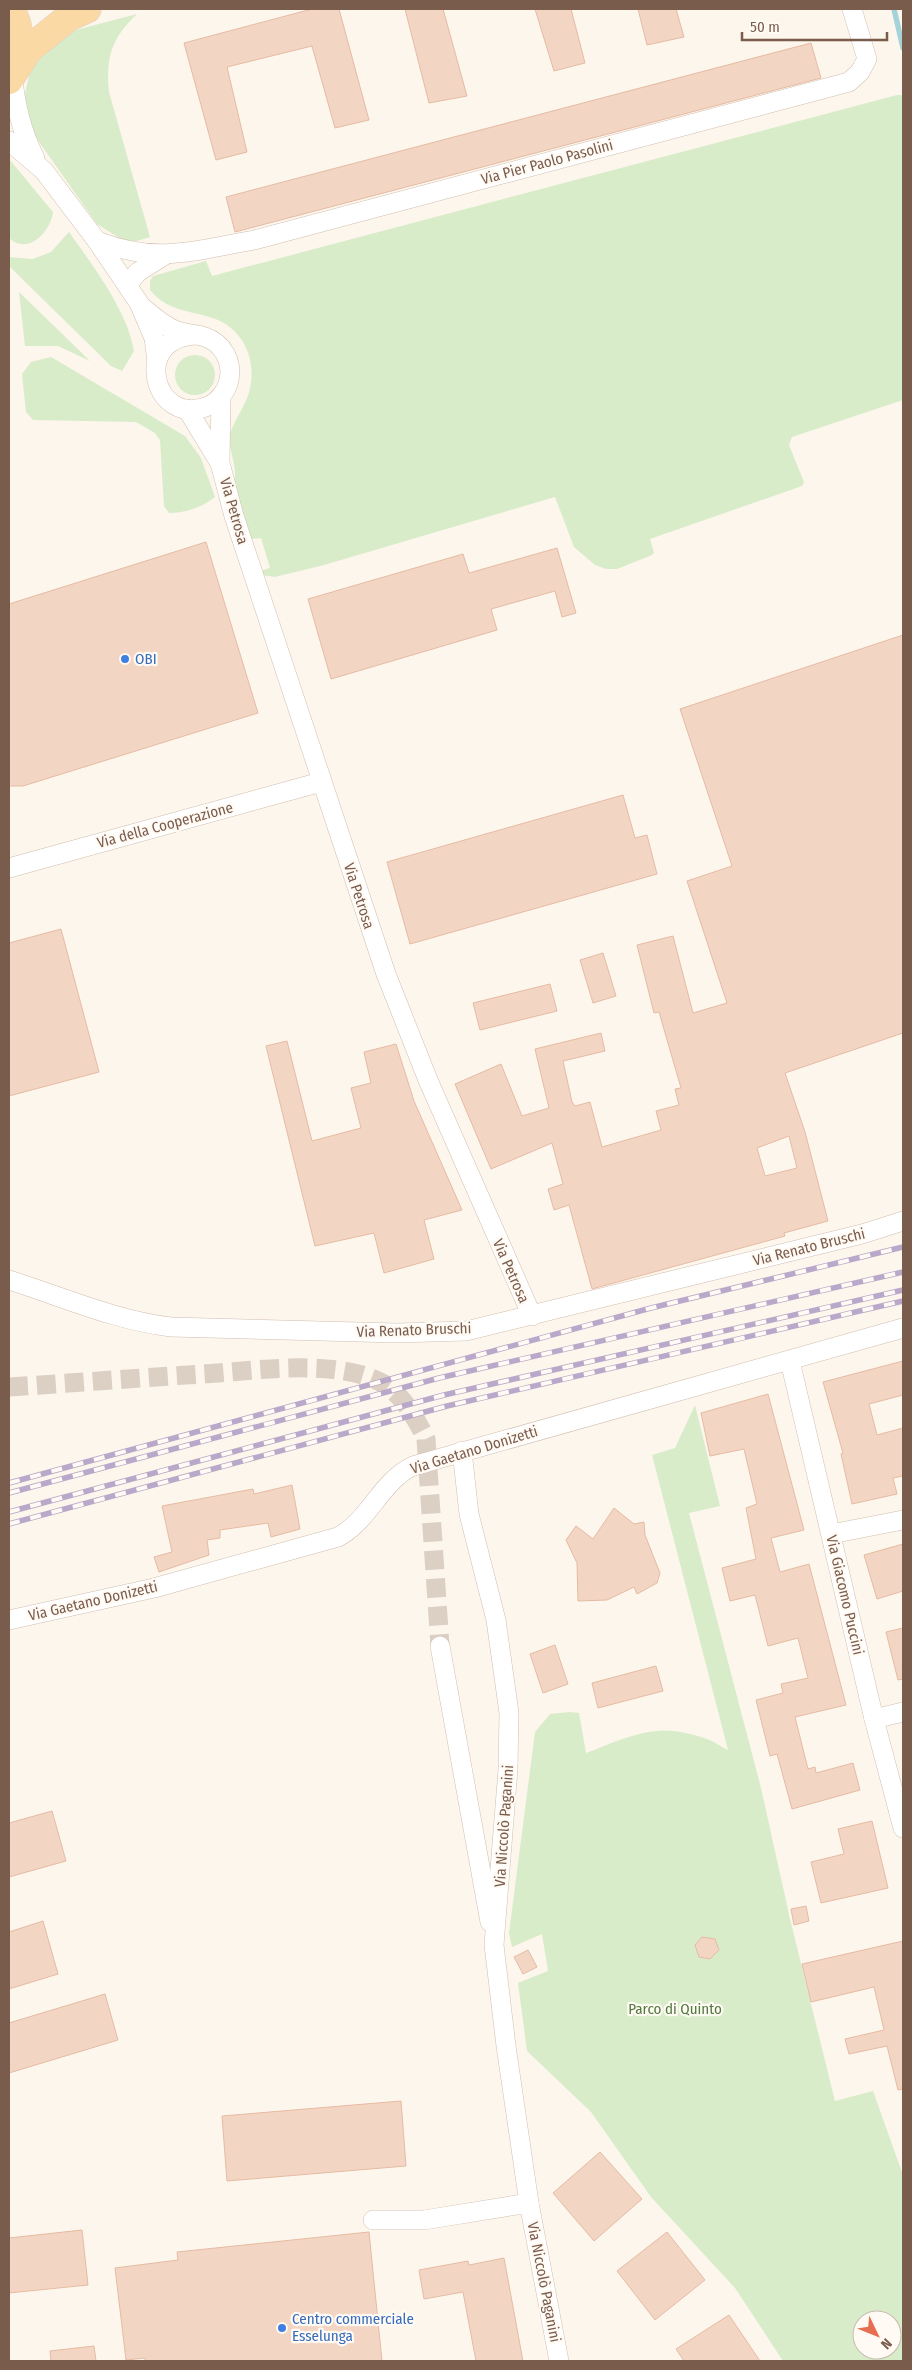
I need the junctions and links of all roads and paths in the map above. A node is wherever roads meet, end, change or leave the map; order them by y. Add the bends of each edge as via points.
1 (10, 9) edge
2 (87, 9) edge
3 (852, 9) edge
4 (12, 75) edge
5 (9, 141) edge
6 (42, 170) junction
7 (96, 241) junction
8 (165, 255) junction
9 (127, 285) junction
10 (141, 306) junction
11 (198, 335) junction
12 (157, 362) junction
13 (221, 396) junction
14 (188, 409) junction
15 (220, 463) junction
16 (321, 782) junction
17 (9, 868) edge
18 (903, 1221) edge
19 (9, 1280) edge
20 (532, 1316) junction
21 (903, 1328) edge
22 (790, 1361) junction
23 (462, 1451) junction
24 (903, 1520) edge
25 (831, 1534) junction
26 (18, 1618) edge
27 (440, 1646) tunnel mouth
28 (903, 1712) edge
29 (874, 1719) junction
30 (903, 1828) edge
31 (494, 1945) junction
32 (529, 2202) junction
33 (372, 2220) dead end
34 (559, 2361) edge

1 - 4 main road via 19,28 20,50
2 - 4 main road via 46,33 29,49
3 - 8 street, Via Pier Paolo Pasolini via 867,59 849,82 254,240
4 - 6 street, Via Petrosa via 17,114 26,141
5 - 6 street, Via Petrosa
6 - 7 street, Via Petrosa
7 - 8 street, Via Pier Paolo Pasolini via 134,253
7 - 9 street, Via Petrosa
8 - 9 street, Via Pier Paolo Pasolini via 138,272
9 - 10 street, Via Petrosa
10 - 11 street, Via Petrosa via 175,330
10 - 12 street, Via Petrosa via 154,338
11 - 12 street via 171,342
11 - 13 street, Via Petrosa via 216,343 226,356 230,377
12 - 14 street, Via Petrosa via 156,381 162,393 172,404
13 - 14 street via 204,408
13 - 15 street, Via Petrosa
14 - 15 street, Via Petrosa
15 - 16 street, Via Petrosa via 234,516
16 - 17 street, Via della Cooperazione
16 - 20 street, Via Petrosa via 389,982 428,1080
18 - 20 street, Via Renato Bruschi
19 - 20 street, Via Renato Bruschi via 141,1324 171,1327 398,1333 466,1331
21 - 22 street, Via Gaetano Donizetti
22 - 23 street, Via Gaetano Donizetti
22 - 25 street, Via Giacomo Puccini
23 - 26 street, Via Gaetano Donizetti via 405,1470 358,1522 338,1537 158,1587
23 - 31 street, Via Niccolò Paganini via 469,1514 496,1620 509,1713 508,1769
24 - 25 street
25 - 29 street, Via Giacomo Puccini
27 - 31 street
28 - 29 street
29 - 30 street, Via Giacomo Puccini
31 - 32 street, Via Niccolò Paganini
32 - 33 street, Via Niccolò Paganini via 424,2220
32 - 34 street, Via Niccolò Paganini

